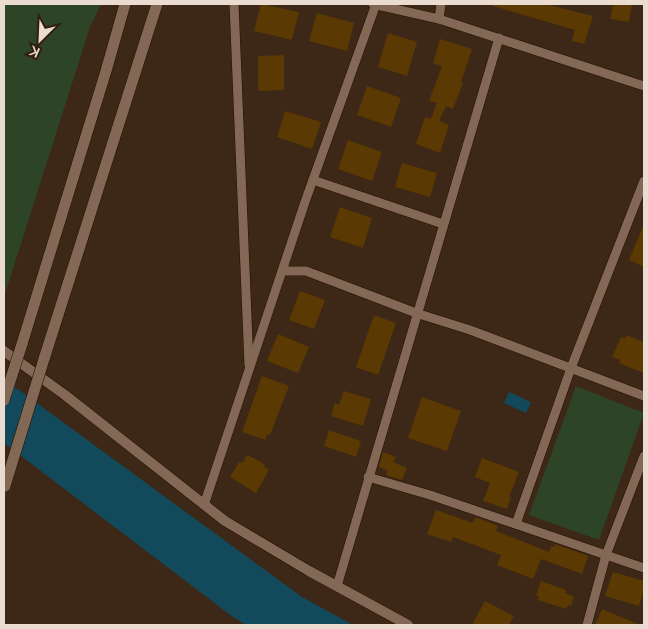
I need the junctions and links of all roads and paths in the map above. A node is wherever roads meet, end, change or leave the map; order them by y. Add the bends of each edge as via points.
1 (125, 4) edge
2 (157, 4) edge
3 (234, 4) edge
4 (374, 4) edge
5 (441, 4) edge
6 (439, 19) junction
7 (499, 38) junction
8 (644, 86) edge
9 (313, 180) junction
10 (644, 181) edge
11 (443, 224) junction
12 (282, 271) junction
13 (416, 313) junction
14 (4, 351) edge
15 (571, 368) junction
16 (250, 370) junction
17 (644, 396) edge
18 (4, 400) edge
19 (644, 456) edge
20 (368, 477) junction
21 (4, 488) edge
22 (204, 505) junction
23 (516, 524) junction
24 (606, 555) junction
25 (644, 568) edge
26 (337, 586) junction
27 (408, 625) edge
28 (587, 625) edge

1 - 18 main road, bridge
2 - 21 main road, bridge
3 - 16 street
4 - 6 street
4 - 9 street
5 - 6 street
6 - 7 street
7 - 8 street
7 - 11 street
9 - 11 street
9 - 12 street
10 - 15 street
11 - 13 street
12 - 13 street via 306,271
12 - 16 street
13 - 15 street
13 - 20 street
14 - 22 street via 66,395
15 - 17 street
15 - 23 street
16 - 22 street
19 - 24 street
20 - 23 street
20 - 26 street
22 - 26 street via 225,521
23 - 24 street
24 - 25 street
24 - 28 street
26 - 27 street

